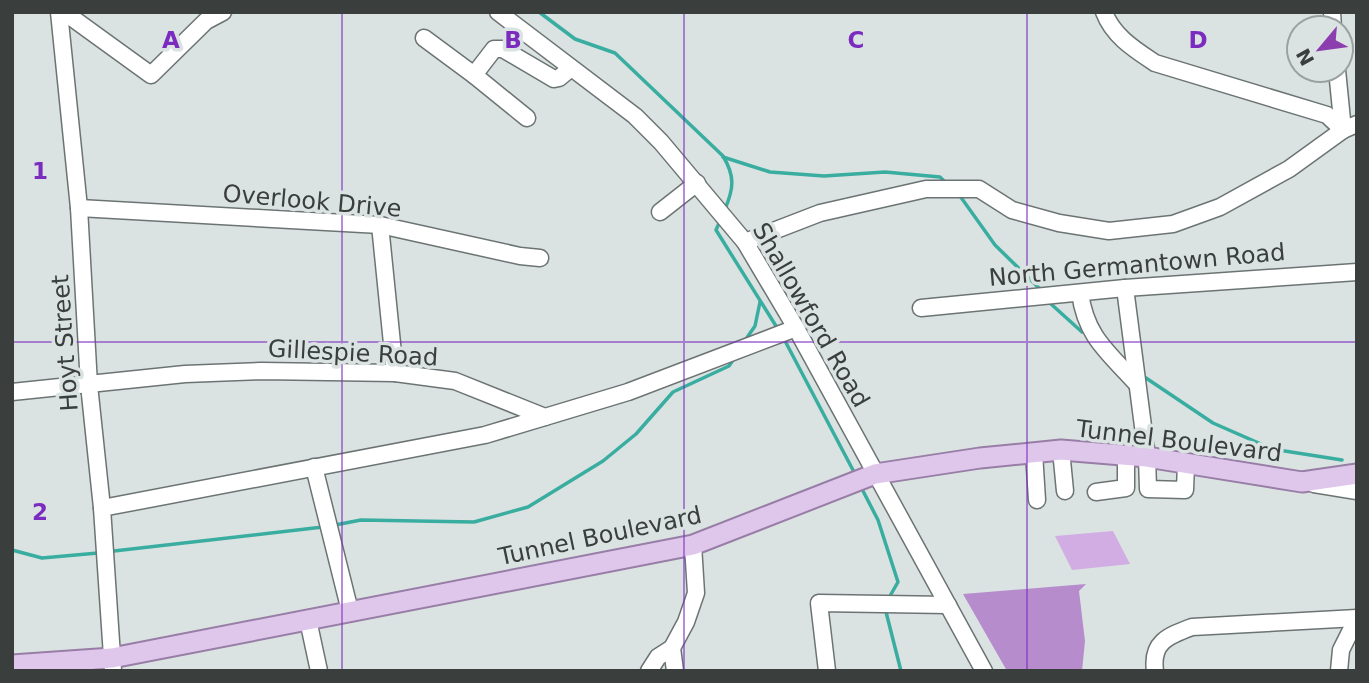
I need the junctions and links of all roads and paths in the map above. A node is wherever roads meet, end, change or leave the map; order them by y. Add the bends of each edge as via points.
1 (59, 12) edge
2 (64, 12) edge
3 (223, 12) edge
4 (498, 12) edge
5 (1104, 12) edge
6 (424, 38) dead end
7 (571, 68) junction
8 (474, 75) junction
9 (1340, 84) edge
10 (527, 118) dead end
11 (1350, 127) edge
12 (697, 183) junction
13 (79, 208) junction
14 (660, 212) dead end
15 (380, 225) junction
16 (745, 242) junction
17 (540, 258) dead end
18 (1357, 272) edge
19 (1125, 288) junction
20 (1080, 293) junction
21 (921, 308) dead end
22 (796, 328) junction
23 (395, 373) junction
24 (1136, 383) junction
25 (89, 385) junction
26 (12, 392) edge
27 (545, 417) junction
28 (1060, 450) junction
29 (1034, 453) junction
30 (1126, 456) junction
31 (1147, 457) junction
32 (1186, 463) junction
33 (314, 467) junction
34 (875, 474) junction
35 (1357, 474) edge
36 (1302, 482) junction
37 (1065, 491) dead end
38 (1357, 491) edge
39 (1096, 492) dead end
40 (1037, 500) dead end
41 (102, 508) junction
42 (693, 545) junction
43 (948, 605) junction
44 (351, 611) junction
45 (1357, 618) edge
46 (308, 620) junction
47 (672, 648) junction
48 (12, 665) edge
49 (112, 665) edge
50 (319, 671) edge
51 (649, 671) edge
52 (675, 671) edge
53 (827, 671) edge
54 (984, 671) edge
55 (1155, 671) edge
56 (1339, 671) edge

1 - 13 street, Hoyt Street
2 - 3 street via 151,75 206,20
4 - 7 street, Shallowford Road
5 - 11 street via 1133,48 1155,63 1327,115
6 - 8 street
7 - 8 street via 554,79 503,49 494,49
7 - 12 street, Shallowford Road via 635,116
8 - 10 street
9 - 11 street
11 - 16 street via 1289,169 1220,207 1173,224 1109,231 1012,211 979,188 926,189 820,213
12 - 14 street
12 - 16 street, Shallowford Road
13 - 15 street, Overlook Drive
13 - 25 street, Hoyt Street
15 - 17 street, Overlook Drive
15 - 23 street
16 - 22 street, Shallowford Road
18 - 19 street, North Germantown Road
19 - 20 street, North Germantown Road
19 - 24 street
20 - 21 street, North Germantown Road
20 - 24 street via 1089,328
22 - 27 street via 628,392
22 - 34 street, Shallowford Road
23 - 25 street, Gillespie Road via 204,373
23 - 27 street, Gillespie Road via 463,383
24 - 31 street
25 - 26 street, Gillespie Road
25 - 41 street, Hoyt Street
27 - 33 street via 485,435
28 - 29 main road, Tunnel Boulevard
28 - 30 main road, Tunnel Boulevard
28 - 37 street
29 - 34 main road, Tunnel Boulevard
29 - 40 street
30 - 31 main road, Tunnel Boulevard
30 - 39 street via 1126,488
31 - 32 main road, Tunnel Boulevard
31 - 32 street via 1148,489 1185,490
32 - 36 main road, Tunnel Boulevard
33 - 41 street
33 - 44 street
34 - 42 main road, Tunnel Boulevard
34 - 43 street, Shallowford Road
35 - 36 main road
36 - 38 street, Tunnel Boulevard
41 - 49 street, Hoyt Street
42 - 44 main road, Tunnel Boulevard
42 - 47 street via 696,593
43 - 53 street via 819,603
43 - 54 street, Shallowford Road
44 - 46 main road, Tunnel Boulevard
45 - 55 street via 1192,627 1167,636 1155,651
45 - 56 street via 1341,650
46 - 49 main road, Tunnel Boulevard
46 - 50 street
47 - 51 street via 658,657
47 - 52 street
48 - 49 main road, Tunnel Boulevard

